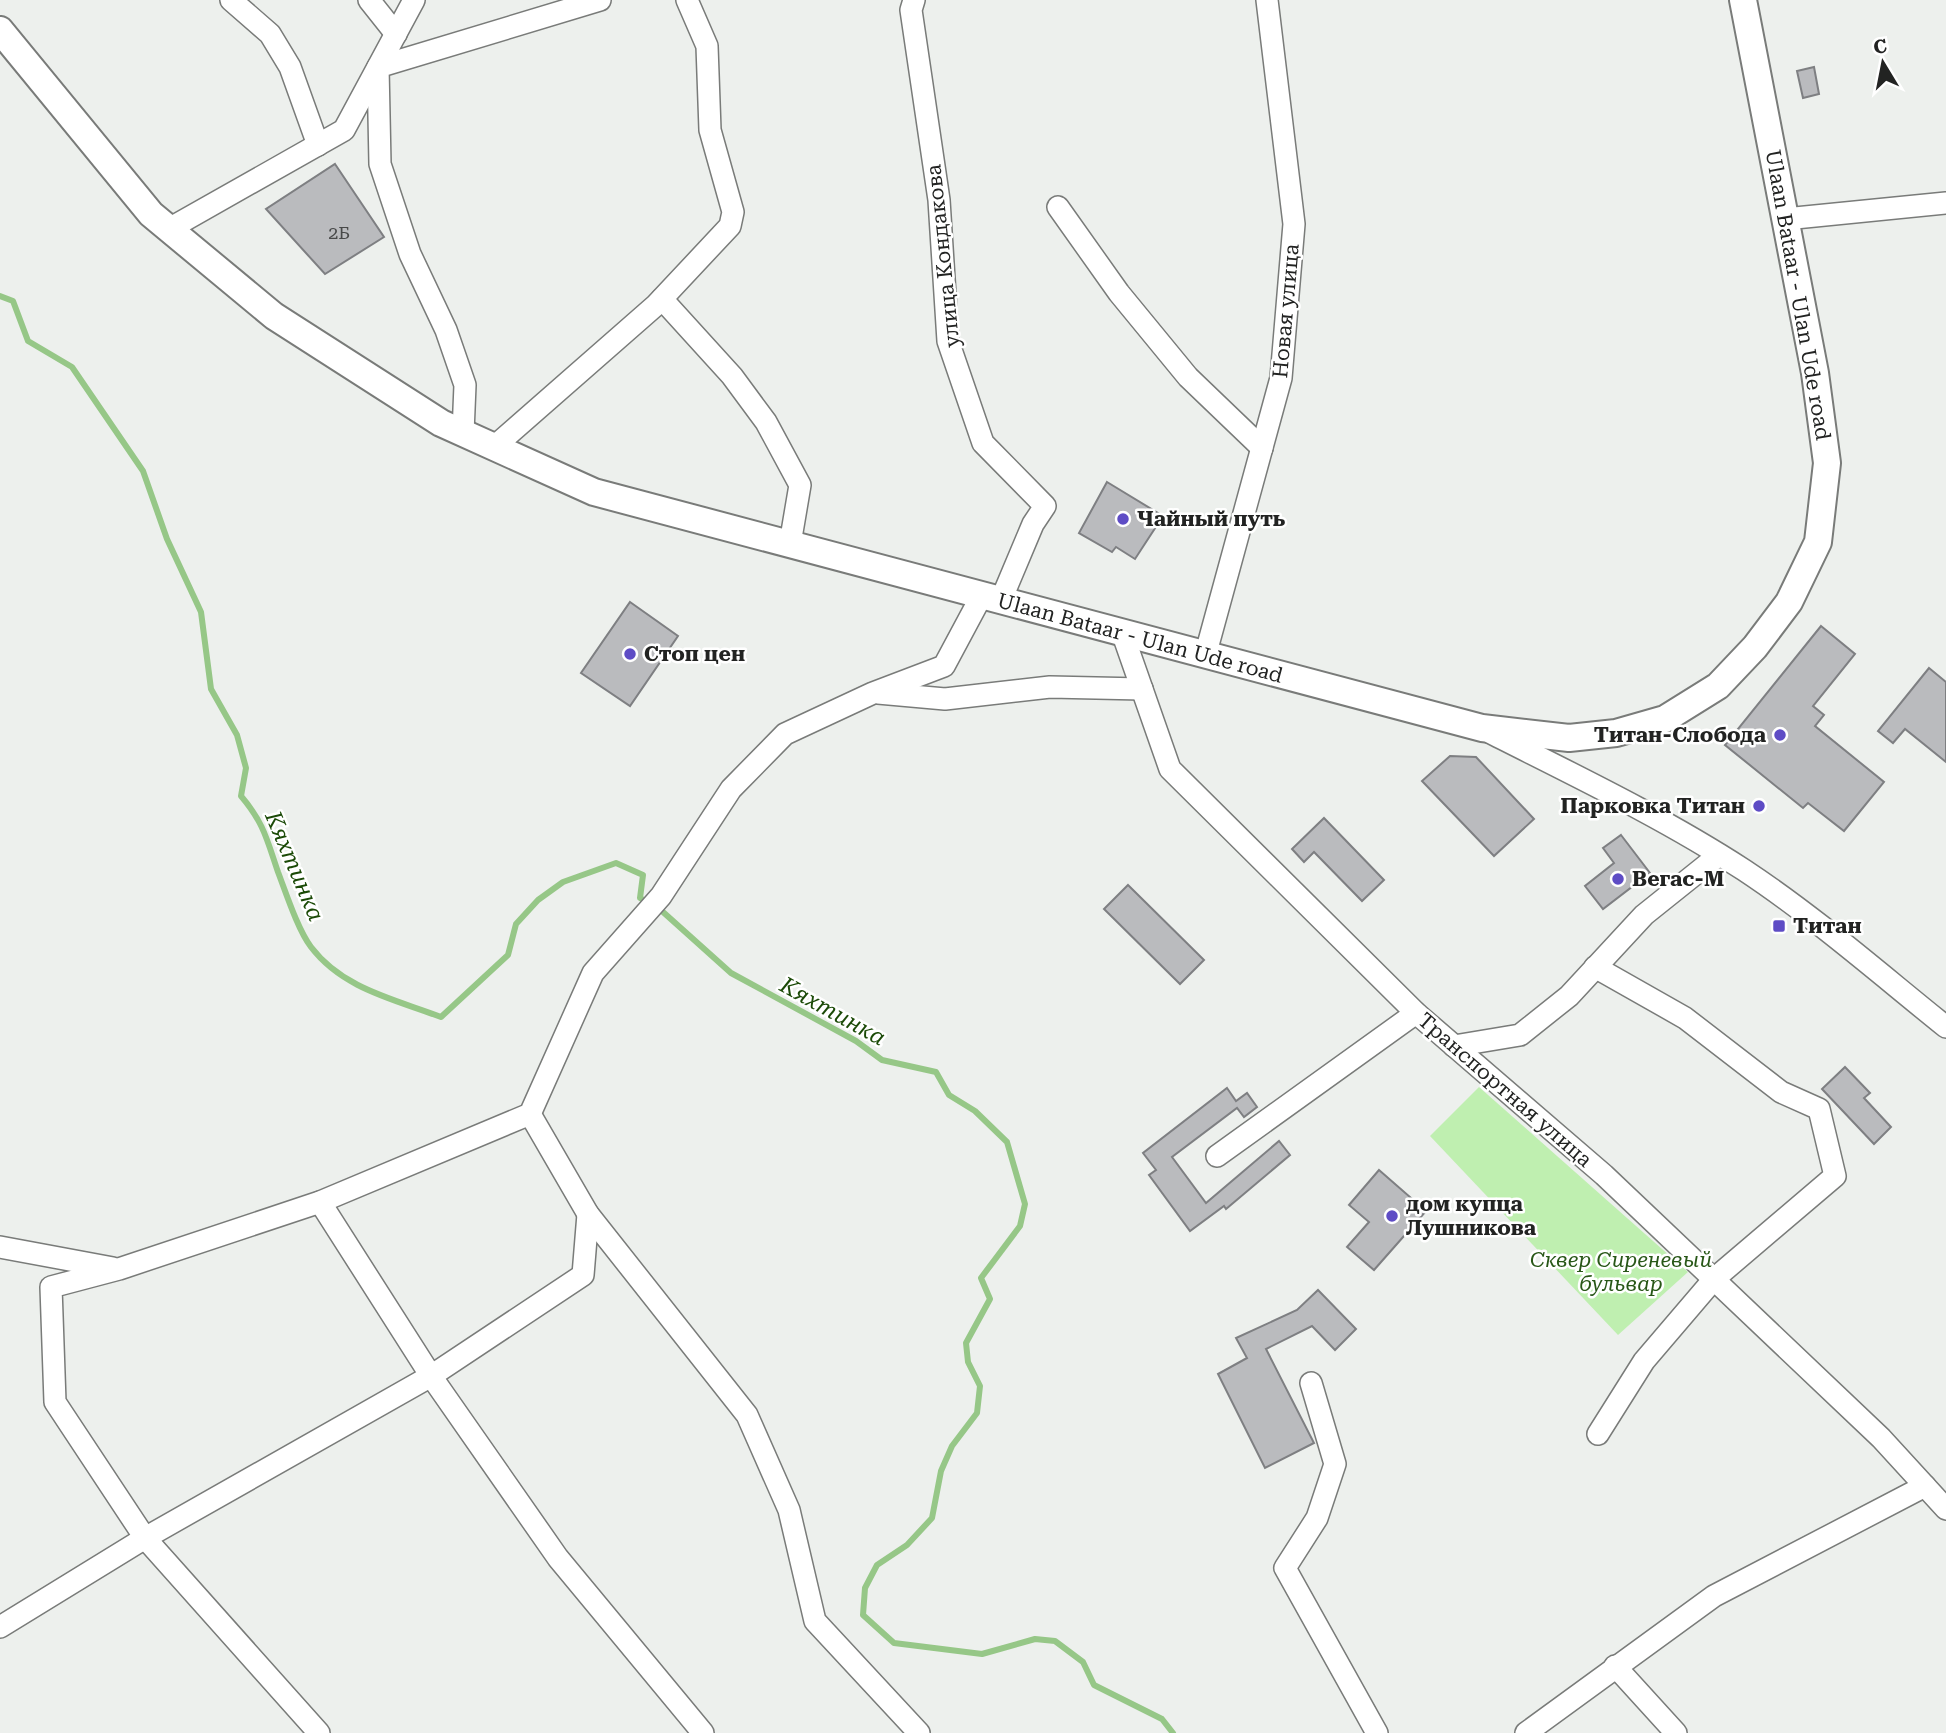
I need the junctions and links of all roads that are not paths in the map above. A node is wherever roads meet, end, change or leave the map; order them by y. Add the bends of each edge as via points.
1 (232, 0) edge
2 (369, 0) edge
3 (414, 0) edge
4 (600, 0) edge
5 (687, 0) edge
6 (914, 0) edge
7 (1267, 0) edge
8 (1745, 7) edge
9 (0, 30) edge
10 (396, 34) junction
11 (378, 67) junction
12 (318, 145) junction
13 (1946, 203) edge
14 (1058, 207) dead end
15 (1785, 219) junction
16 (169, 229) junction
17 (662, 299) junction
18 (463, 433) junction
19 (494, 447) junction
20 (1262, 448) junction
21 (790, 544) junction
22 (991, 598) junction
23 (1122, 632) junction
24 (1205, 656) junction
25 (1142, 689) junction
26 (873, 693) junction
27 (1482, 728) junction
28 (1718, 855) junction
29 (1595, 967) junction
30 (1416, 1013) junction
31 (1946, 1027) edge
32 (1454, 1046) junction
33 (530, 1114) junction
34 (1216, 1156) dead end
35 (320, 1202) junction
36 (588, 1214) junction
37 (0, 1247) edge
38 (118, 1269) junction
39 (1714, 1279) junction
40 (432, 1376) junction
41 (1311, 1382) dead end
42 (1598, 1434) dead end
43 (1925, 1486) junction
44 (1946, 1509) edge
45 (145, 1538) junction
46 (0, 1627) edge
47 (1615, 1666) junction
48 (319, 1733) edge
49 (703, 1733) edge
50 (919, 1733) edge
51 (1377, 1733) edge
52 (1526, 1733) edge
53 (1676, 1733) edge

1 - 12 street via 270,34 290,67
2 - 10 street
3 - 10 street
4 - 11 street
5 - 17 street via 707,46 710,130 733,212 730,226
6 - 22 street, улица Кондакова via 911,10 939,200 948,341 983,443 1045,506
7 - 20 street, Новая улица via 1294,223 1281,378
8 - 15 main road, Ulaan Bataar - Ulan Ude road
9 - 16 main road, Ulaan Bataar - Ulan Ude road via 151,215
10 - 11 street
11 - 12 street via 344,130
11 - 18 street via 380,163 410,254 446,330 465,385
12 - 16 street
13 - 15 street
14 - 20 street via 1119,293 1188,377
15 - 27 main road, Ulaan Bataar - Ulan Ude road via 1827,463 1818,541 1789,602 1755,648 1718,686 1665,719 1616,733 1569,738
16 - 18 main road, Ulaan Bataar - Ulan Ude road via 274,316
17 - 19 street
17 - 21 street via 766,422 800,485
18 - 19 main road, Ulaan Bataar - Ulan Ude road
19 - 21 main road, Ulaan Bataar - Ulan Ude road via 594,492
20 - 24 street, Новая улица
21 - 22 main road, Ulaan Bataar - Ulan Ude road
22 - 23 main road, Ulaan Bataar - Ulan Ude road
22 - 26 street via 944,666
23 - 24 main road, Ulaan Bataar - Ulan Ude road
23 - 25 street, Транспортная улица
24 - 27 main road, Ulaan Bataar - Ulan Ude road
25 - 26 street via 1050,687 945,699
25 - 30 street, Транспортная улица via 1170,769
26 - 33 street via 785,734 731,789 661,896 593,973
27 - 28 street
28 - 29 street via 1644,915
28 - 31 street via 1798,908
29 - 32 street via 1569,996 1520,1035
29 - 39 street via 1685,1018 1781,1092 1819,1109 1835,1175
30 - 32 street, Транспортная улица
30 - 34 street
32 - 39 street, Транспортная улица via 1604,1175
33 - 35 street
33 - 36 street
35 - 38 street
35 - 40 street
36 - 40 street via 583,1275
36 - 50 street via 747,1415 789,1510 815,1622
37 - 38 street
38 - 45 street via 51,1287 55,1402
39 - 42 street via 1644,1361
39 - 43 street, Транспортная улица
40 - 45 street
40 - 49 street via 558,1558
41 - 51 street via 1335,1464 1317,1518 1285,1568
43 - 44 street, Транспортная улица
43 - 47 street via 1714,1596
45 - 46 street
45 - 48 street
47 - 52 street
47 - 53 street

